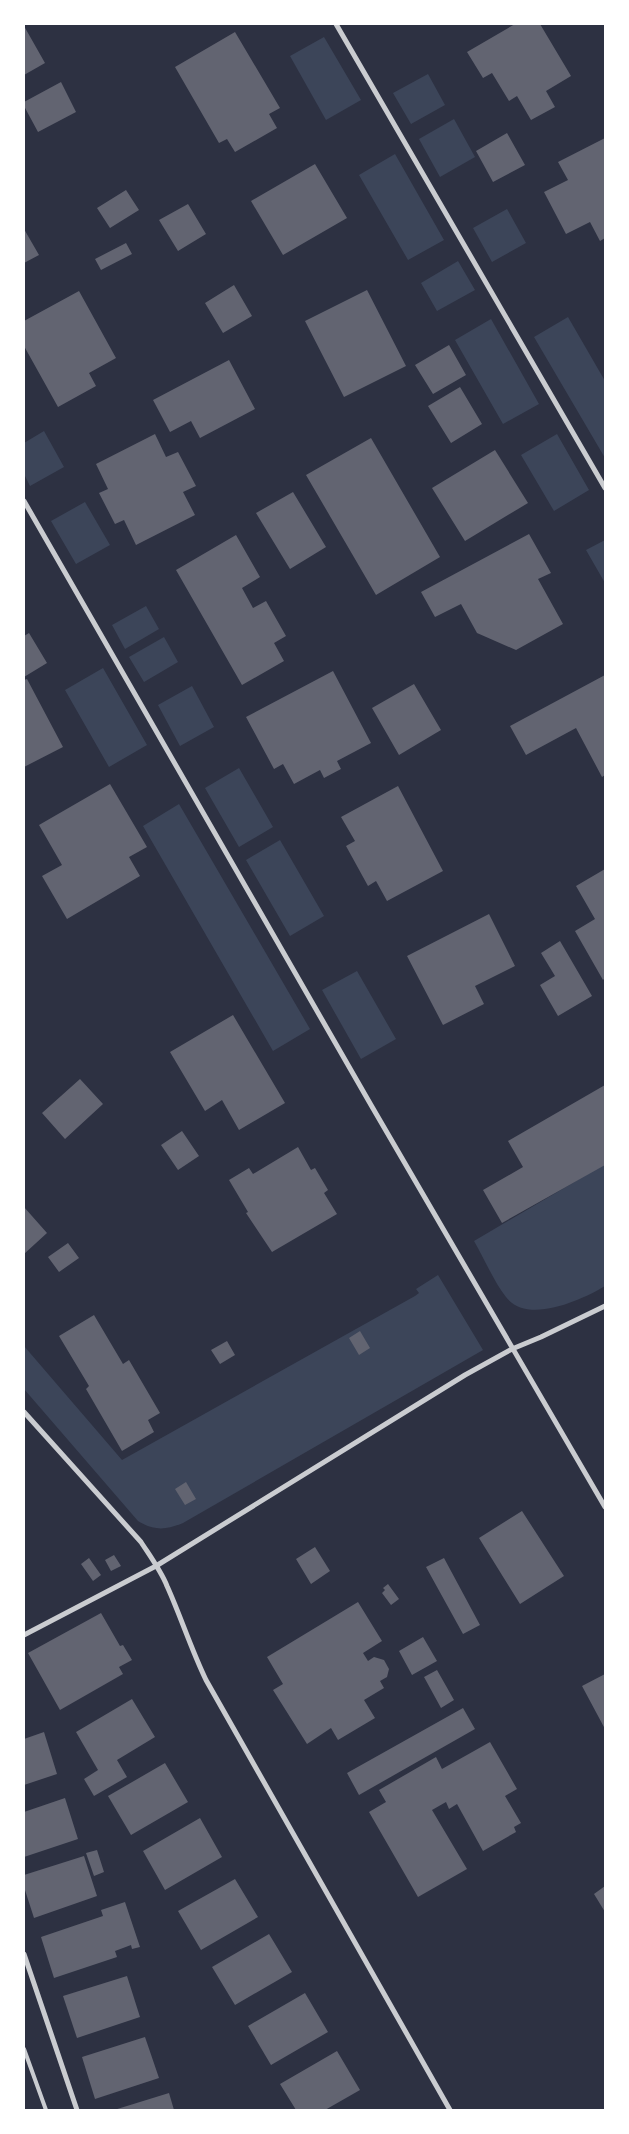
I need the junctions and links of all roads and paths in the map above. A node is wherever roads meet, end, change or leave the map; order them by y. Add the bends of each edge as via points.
1 (336, 24) edge
2 (605, 488) edge
3 (24, 501) edge
4 (605, 1306) edge
5 (512, 1349) junction
6 (24, 1412) edge
7 (605, 1507) edge
8 (156, 1566) junction
9 (24, 1635) edge
10 (24, 1954) edge
11 (24, 2049) edge
12 (46, 2110) edge
13 (77, 2110) edge
14 (450, 2110) edge

1 - 2 street
3 - 5 street
4 - 5 street
5 - 7 street
5 - 8 street
6 - 8 street via 141,1542
8 - 9 street
8 - 14 street via 206,1680
10 - 13 street
11 - 12 lane

